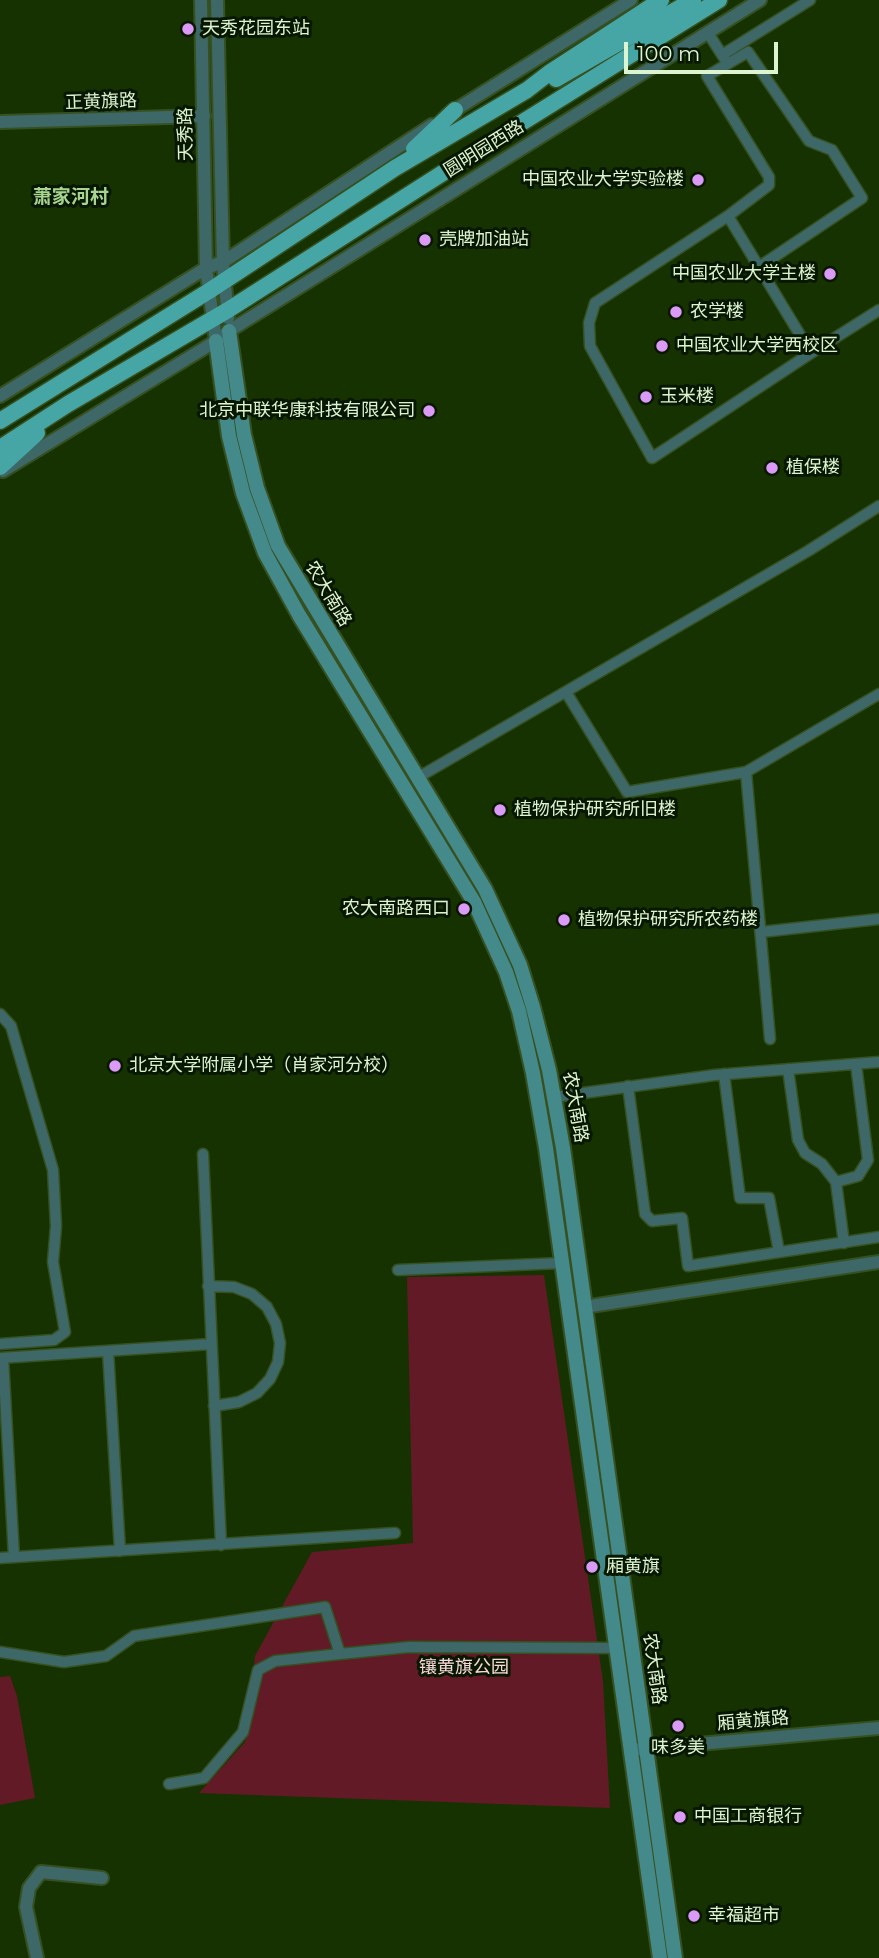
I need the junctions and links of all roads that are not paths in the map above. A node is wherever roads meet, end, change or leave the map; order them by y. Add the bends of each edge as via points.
1 (201, 0) edge
2 (217, 0) edge
3 (631, 0) edge
4 (661, 0) edge
5 (693, 0) edge
6 (719, 0) edge
7 (760, 0) edge
8 (810, 0) edge
9 (708, 33) junction
10 (725, 60) junction
11 (527, 90) junction
12 (455, 110) junction
13 (204, 116) junction
14 (0, 122) edge
15 (395, 168) junction
16 (728, 216) junction
17 (223, 262) junction
18 (759, 267) junction
19 (206, 268) junction
20 (225, 281) junction
21 (209, 291) junction
22 (228, 310) junction
23 (879, 310) edge
24 (212, 319) junction
25 (229, 331) junction
26 (216, 341) junction
27 (811, 354) junction
28 (0, 396) edge
29 (68, 404) junction
30 (0, 421) edge
31 (0, 448) edge
32 (0, 467) edge
33 (0, 473) edge
34 (879, 506) edge
35 (566, 692) junction
36 (879, 694) edge
37 (746, 772) junction
38 (417, 778) junction
39 (879, 919) edge
40 (761, 933) junction
41 (0, 1014) edge
42 (770, 1040) dead end
43 (879, 1062) edge
44 (856, 1064) junction
45 (788, 1069) junction
46 (724, 1074) junction
47 (628, 1086) junction
48 (554, 1097) junction
49 (203, 1154) dead end
50 (835, 1182) junction
51 (879, 1237) edge
52 (844, 1243) junction
53 (779, 1252) junction
54 (879, 1262) edge
55 (562, 1263) junction
56 (398, 1270) dead end
57 (208, 1286) junction
58 (584, 1307) junction
59 (0, 1344) edge
60 (211, 1344) junction
61 (108, 1351) junction
62 (1, 1358) edge
63 (214, 1406) junction
64 (395, 1533) dead end
65 (221, 1545) junction
66 (120, 1551) junction
67 (14, 1557) junction
68 (0, 1558) edge
69 (616, 1648) junction
70 (0, 1652) edge
71 (340, 1654) junction
72 (879, 1728) edge
73 (646, 1749) junction
74 (631, 1750) junction
75 (169, 1784) dead end
76 (102, 1878) dead end
77 (37, 1958) edge
78 (660, 1958) edge
79 (675, 1958) edge

1 - 13 street, 天秀路
2 - 17 street, 天秀路
3 - 12 street
4 - 11 main road, 圆明园西路
5 - 11 main road, 圆明园西路 via 547,84
6 - 22 main road, 圆明园西路
7 - 9 street, 圆明园西路
8 - 10 street
9 - 10 street
9 - 25 street, 圆明园西路
10 - 16 street via 707,76 769,177 769,186
10 - 18 street via 748,52 808,141 832,150 862,198
11 - 15 main road, 圆明园西路
12 - 15 main road
12 - 17 street
13 - 14 street, 正黄旗路
13 - 19 street, 天秀路
15 - 20 main road, 圆明园西路
16 - 18 street
16 - 27 street via 595,303 589,323 590,346 652,458
17 - 19 street
17 - 20 street, 天秀路
18 - 27 street
19 - 21 street, 天秀路
19 - 28 street
20 - 21 main road, 圆明园西路
20 - 22 street, 天秀路
21 - 24 street, 天秀路
21 - 30 main road, 圆明园西路
22 - 24 main road, 圆明园西路
22 - 25 street, 天秀路
23 - 27 street
24 - 26 street, 天秀路
24 - 29 main road
25 - 26 street, 圆明园西路
25 - 38 main road, 农大南路 via 244,435 278,546
26 - 33 street
26 - 55 main road, 农大南路 via 229,436 265,553 474,902 506,972 533,1073
29 - 31 main road
29 - 32 main road
34 - 35 street
35 - 37 street via 627,792
35 - 38 street
36 - 37 street
37 - 40 street
38 - 48 main road, 农大南路 via 485,889 504,929 533,1007
39 - 40 street
40 - 42 street
41 - 59 street via 11,1026 53,1170 56,1226 52,1262 65,1332 54,1340
43 - 44 street
44 - 45 street
44 - 50 street via 869,1160 858,1176
45 - 46 street
45 - 50 street via 798,1140
46 - 47 street
46 - 53 street via 740,1198 769,1198
47 - 48 street
47 - 53 street via 645,1214 652,1221 682,1218 688,1266
48 - 58 main road, 农大南路
49 - 57 street
50 - 52 street
51 - 52 street
52 - 53 street
54 - 58 street
55 - 56 street
55 - 69 main road, 农大南路
57 - 60 street
57 - 63 street via 234,1287 252,1294 267,1307 280,1343 274,1371 257,1393 240,1402
58 - 73 main road, 农大南路
60 - 61 street
60 - 63 street
61 - 62 street
61 - 66 street
62 - 67 street
63 - 65 street
64 - 65 street
65 - 66 street
66 - 67 street
67 - 68 street
69 - 71 street via 408,1647
69 - 74 main road, 农大南路
70 - 71 street via 64,1662 106,1656 134,1636 326,1607
71 - 75 street via 275,1661 258,1670 243,1732 204,1778
72 - 73 street, 厢黄旗路
73 - 74 street, 厢黄旗路
73 - 79 main road, 农大南路
74 - 78 main road, 农大南路
76 - 77 street via 41,1872 29,1888 26,1907

